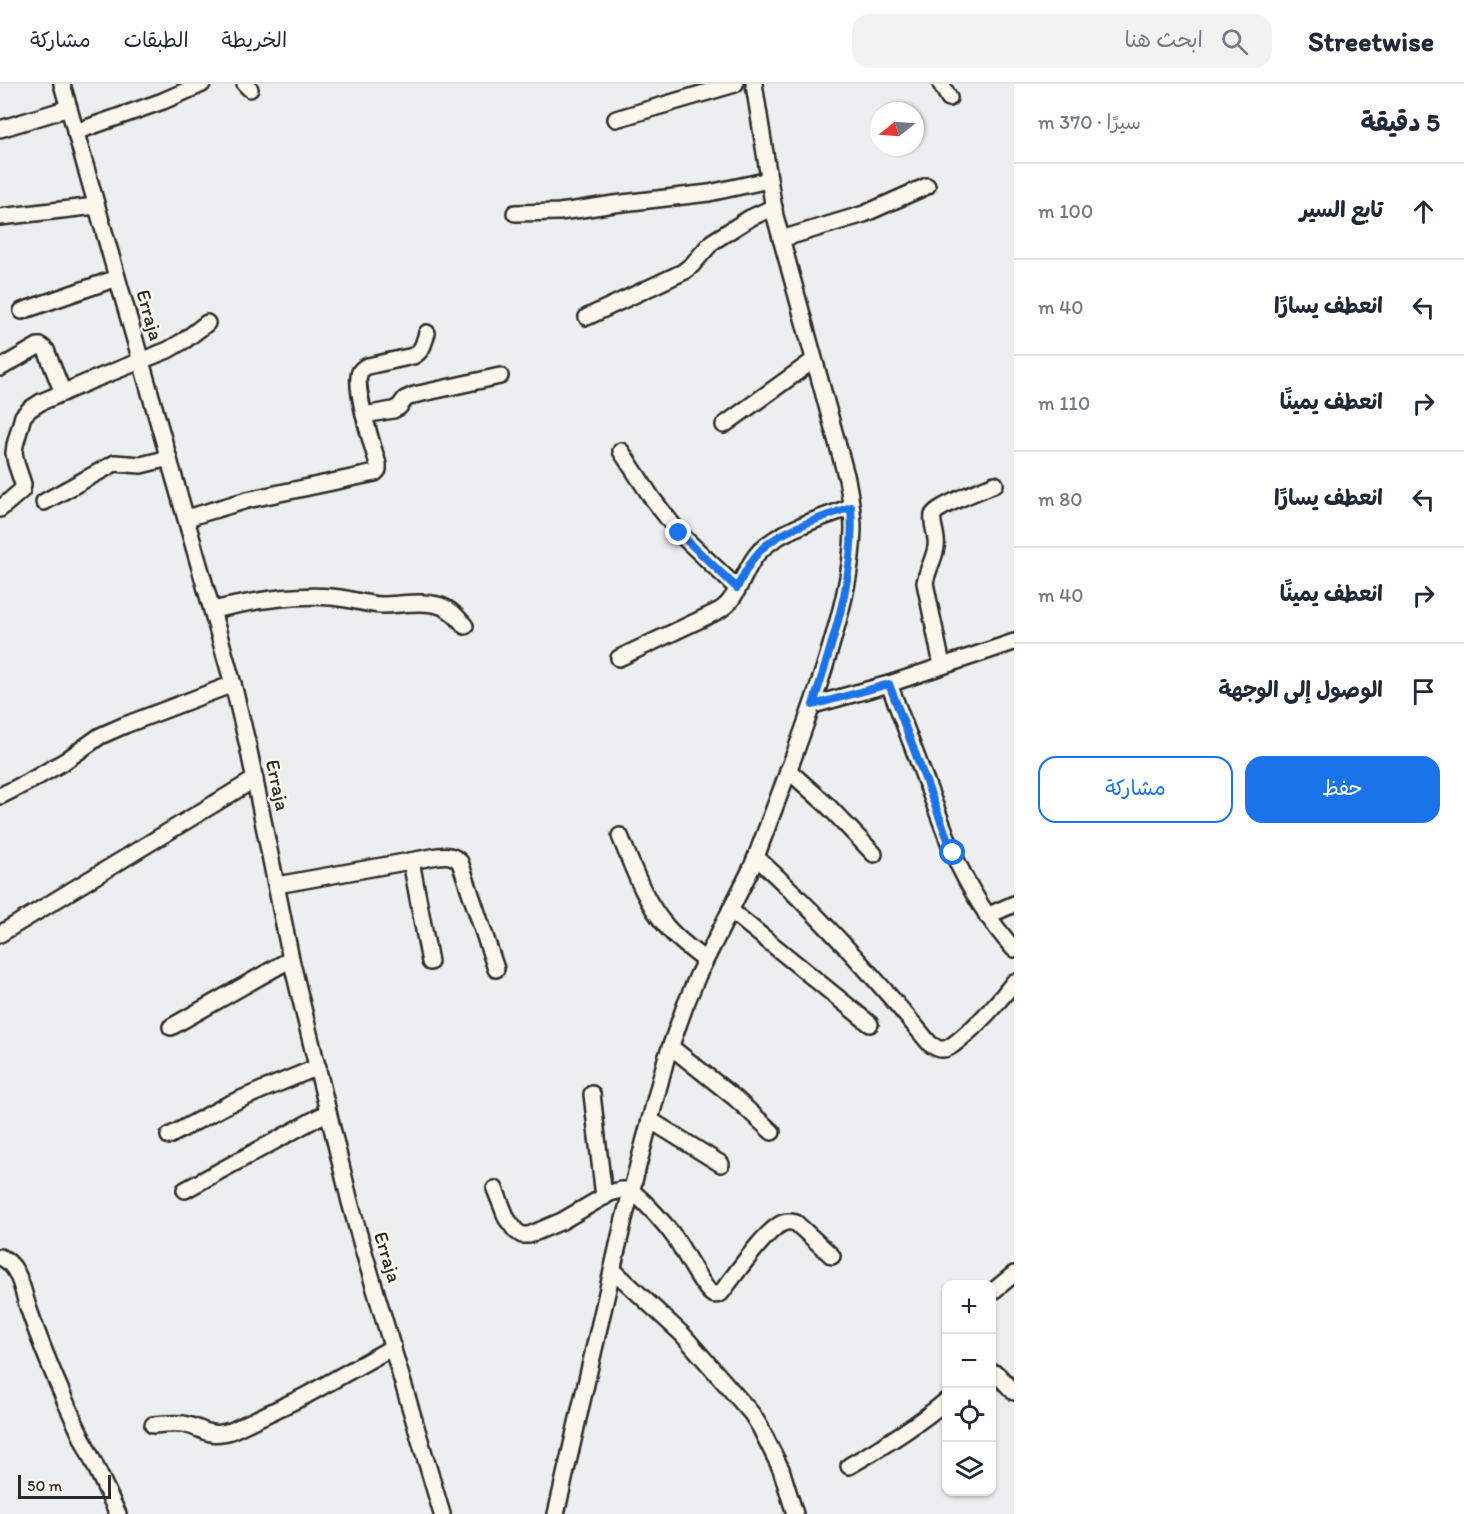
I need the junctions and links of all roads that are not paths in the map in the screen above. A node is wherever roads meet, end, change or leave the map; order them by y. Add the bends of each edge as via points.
1 (62, 84) edge
2 (202, 84) edge
3 (735, 84) edge
4 (754, 84) edge
5 (69, 108) junction
6 (616, 119) dead end
7 (0, 129) edge
8 (75, 132) junction
9 (769, 180) junction
10 (927, 186) dead end
11 (96, 206) junction
12 (774, 207) junction
13 (514, 213) dead end
14 (0, 217) edge
15 (781, 239) junction
16 (117, 278) junction
17 (22, 311) dead end
18 (586, 317) dead end
19 (207, 323) dead end
20 (427, 333) dead end
21 (814, 360) junction
22 (142, 362) junction
23 (0, 368) edge
24 (500, 376) dead end
25 (63, 393) junction
26 (364, 415) junction
27 (724, 424) dead end
28 (621, 451) dead end
29 (169, 458) junction
30 (995, 484) dead end
31 (44, 502) dead end
32 (851, 507) junction
33 (0, 509) edge
34 (186, 518) junction
35 (737, 588) junction
36 (213, 610) junction
37 (465, 626) dead end
38 (1014, 642) edge
39 (620, 658) dead end
40 (942, 665) junction
41 (233, 684) junction
42 (889, 684) junction
43 (813, 705) junction
44 (788, 770) junction
45 (255, 779) junction
46 (0, 796) edge
47 (620, 836) dead end
48 (874, 854) dead end
49 (756, 858) junction
50 (411, 861) junction
51 (277, 885) junction
52 (1014, 904) edge
53 (730, 910) junction
54 (987, 916) junction
55 (0, 934) edge
56 (1014, 949) edge
57 (291, 959) junction
58 (705, 960) junction
59 (430, 962) dead end
60 (496, 969) dead end
61 (1014, 982) edge
62 (870, 1024) dead end
63 (171, 1028) dead end
64 (671, 1047) junction
65 (318, 1067) junction
66 (592, 1094) dead end
67 (328, 1112) junction
68 (650, 1120) junction
69 (772, 1132) dead end
70 (169, 1136) dead end
71 (721, 1164) dead end
72 (495, 1189) dead end
73 (185, 1190) dead end
74 (632, 1190) junction
75 (604, 1197) junction
76 (832, 1256) dead end
77 (0, 1257) edge
78 (613, 1270) junction
79 (1014, 1274) edge
80 (996, 1289) edge
81 (393, 1347) junction
82 (996, 1374) edge
83 (1014, 1392) edge
84 (942, 1404) edge
85 (153, 1425) dead end
86 (849, 1466) dead end
87 (437, 1506) edge
88 (118, 1514) edge
89 (442, 1514) edge
90 (556, 1514) edge
91 (795, 1514) edge

1 - 5 street, Erraja
2 - 8 street
3 - 6 street
4 - 9 street
5 - 7 street
5 - 8 street, Erraja
8 - 11 street, Erraja
9 - 12 street
9 - 13 street via 709,193 559,212
10 - 15 street via 864,214
11 - 14 street
11 - 16 street, Erraja
12 - 15 street
12 - 18 street via 712,242 683,272
15 - 21 street
16 - 17 street
16 - 22 street, Erraja
19 - 22 street via 185,340
20 - 26 street via 419,353 361,369 359,387
21 - 27 street
21 - 32 street
22 - 25 street
22 - 29 street, Erraja
23 - 25 street via 41,346
24 - 26 street via 414,395 393,410
25 - 33 street via 23,416 14,453 22,490
26 - 34 street via 378,464 375,474 248,500
28 - 35 street via 679,533
29 - 31 street via 141,465 115,462
29 - 34 street, Erraja
30 - 40 street via 945,505 933,515 936,549 925,583
32 - 35 street via 773,540 759,552
32 - 43 street via 848,580
34 - 36 street, Erraja
35 - 39 street via 725,607
36 - 37 street via 270,600 332,597 383,605 434,604 453,612
36 - 41 street, Erraja
38 - 40 street
40 - 42 street
41 - 45 street, Erraja
41 - 46 street via 100,736 65,761
42 - 43 street
42 - 54 street via 953,853
43 - 44 street
44 - 48 street
44 - 49 street
45 - 51 street, Erraja
45 - 55 street
47 - 58 street via 654,910 667,927
49 - 53 street
49 - 61 street via 818,917 938,1049 950,1047 971,1030
50 - 51 street
50 - 59 street
50 - 60 street via 448,855 460,862
51 - 57 street, Erraja
52 - 54 street
53 - 58 street
53 - 62 street
54 - 56 street
57 - 63 street
57 - 65 street, Erraja
58 - 64 street
64 - 68 street
64 - 69 street
65 - 67 street, Erraja
65 - 70 street
66 - 75 street
67 - 73 street
67 - 81 street, Erraja
68 - 71 street
68 - 74 street
72 - 75 street via 507,1220 522,1235 562,1221
74 - 75 street
74 - 76 street via 669,1229 715,1295 783,1223 796,1223
74 - 78 street
77 - 88 street via 16,1270 36,1330
78 - 90 street
78 - 91 street via 683,1335 752,1414 781,1469
79 - 80 street
81 - 85 street via 231,1431 211,1434 180,1424
81 - 87 street, Erraja
82 - 83 street
84 - 86 street via 885,1446
87 - 89 street, Erraja

